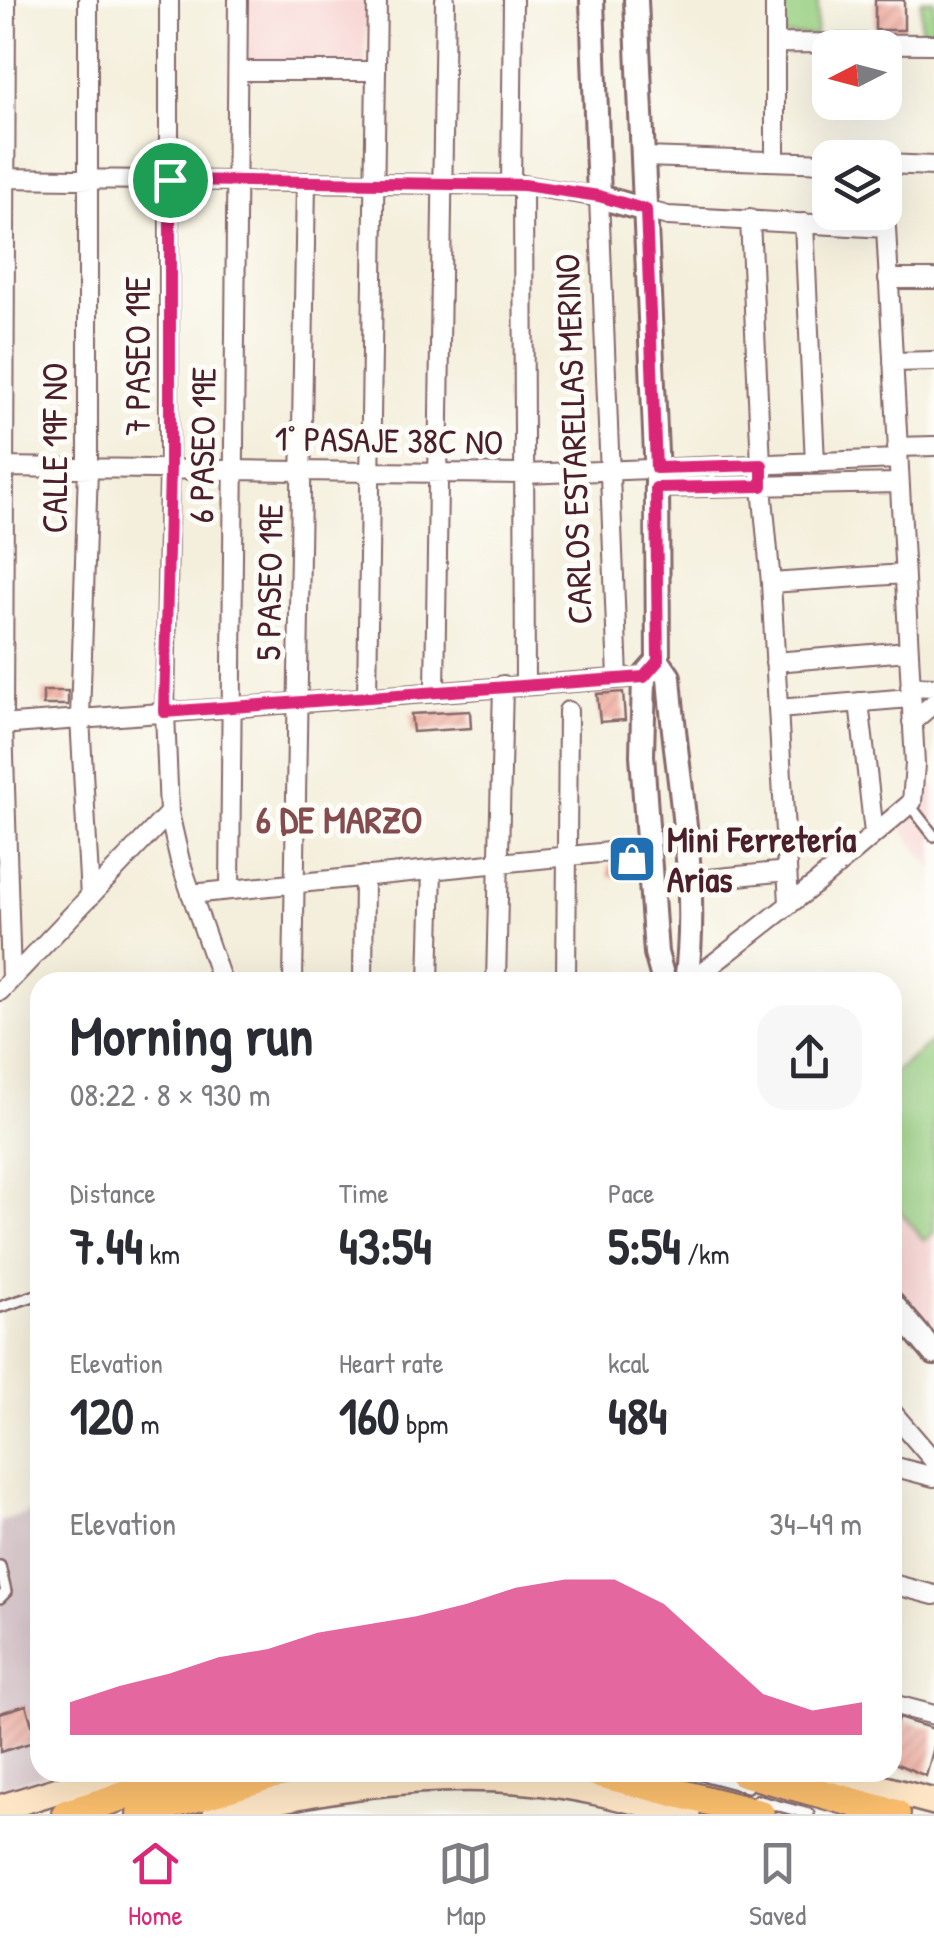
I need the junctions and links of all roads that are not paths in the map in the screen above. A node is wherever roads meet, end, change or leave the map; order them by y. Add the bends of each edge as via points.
1 (6, 0) edge
2 (88, 0) edge
3 (169, 0) edge
4 (238, 0) edge
5 (377, 0) edge
6 (446, 0) edge
7 (513, 0) edge
8 (592, 0) edge
9 (636, 0) edge
10 (775, 0) edge
11 (774, 43) junction
12 (934, 44) edge
13 (238, 71) junction
14 (376, 71) junction
15 (644, 157) junction
16 (775, 161) junction
17 (812, 162) edge
18 (902, 165) edge
19 (934, 166) edge
20 (2, 178) edge
21 (86, 180) junction
22 (170, 180) junction
23 (237, 181) junction
24 (306, 182) junction
25 (376, 183) junction
26 (443, 184) junction
27 (517, 185) junction
28 (599, 196) junction
29 (646, 210) junction
30 (750, 219) junction
31 (804, 223) junction
32 (888, 279) junction
33 (934, 280) edge
34 (934, 360) edge
35 (893, 362) junction
36 (934, 446) edge
37 (897, 453) junction
38 (815, 462) junction
39 (762, 465) junction
40 (2, 467) edge
41 (88, 468) junction
42 (170, 469) junction
43 (234, 470) junction
44 (304, 471) junction
45 (608, 471) junction
46 (370, 472) junction
47 (437, 473) junction
48 (524, 474) junction
49 (656, 478) junction
50 (898, 483) junction
51 (762, 486) junction
52 (904, 574) junction
53 (771, 583) junction
54 (908, 650) junction
55 (775, 662) junction
56 (657, 672) junction
57 (618, 678) junction
58 (525, 684) junction
59 (504, 685) junction
60 (934, 687) edge
61 (435, 690) junction
62 (910, 692) junction
63 (367, 696) junction
64 (300, 701) junction
65 (859, 702) junction
66 (934, 703) edge
67 (231, 706) junction
68 (568, 710) dead end
69 (778, 710) junction
70 (164, 712) junction
71 (80, 718) junction
72 (912, 722) junction
73 (2, 725) edge
74 (909, 804) junction
75 (169, 813) junction
76 (874, 833) junction
77 (934, 836) edge
78 (649, 848) junction
79 (567, 856) junction
80 (500, 862) junction
81 (432, 870) junction
82 (787, 871) junction
83 (364, 876) junction
84 (689, 881) junction
85 (296, 883) junction
86 (230, 890) junction
87 (191, 894) junction
88 (90, 897) junction
89 (789, 904) junction
90 (4, 909) edge
91 (218, 972) edge
92 (293, 972) edge
93 (363, 972) edge
94 (428, 972) edge
95 (496, 972) edge
96 (566, 972) edge
97 (661, 972) edge
98 (689, 972) edge
99 (701, 972) edge
100 (6, 985) edge
101 (30, 1297) edge
102 (0, 1306) edge
103 (902, 1316) edge
104 (934, 1353) edge
105 (902, 1424) edge
106 (934, 1462) edge
107 (902, 1469) edge
108 (934, 1477) edge
109 (0, 1566) edge
110 (902, 1587) edge
111 (934, 1595) edge
112 (0, 1598) edge
113 (902, 1707) edge
114 (934, 1715) edge
115 (92, 1782) edge
116 (168, 1782) edge
117 (398, 1782) edge
118 (533, 1782) edge
119 (634, 1782) edge
120 (706, 1782) edge
121 (713, 1782) edge
122 (779, 1782) edge
123 (859, 1782) edge
124 (284, 1795) edge
125 (934, 1802) edge
126 (614, 1805) edge
127 (28, 1806) edge
128 (0, 1808) edge
129 (66, 1814) edge
130 (141, 1814) edge
131 (216, 1814) edge
132 (687, 1814) edge
133 (760, 1814) edge
134 (809, 1814) edge
135 (857, 1814) edge
136 (896, 1814) edge

1 - 20 street
2 - 21 street, CALLE 19F NO
3 - 22 street, 7 PASEO 19E
4 - 13 street, 6 PASEO 19E
5 - 14 street
6 - 26 street
7 - 27 street
8 - 28 street, CARLOS ESTARELLAS MERINO
9 - 15 street
10 - 11 street
11 - 12 street
11 - 16 street
13 - 14 street
13 - 23 street, 6 PASEO 19E
14 - 25 street
15 - 16 street
15 - 29 street
16 - 17 street
18 - 19 street
20 - 21 street
20 - 40 street
21 - 22 street
21 - 41 street, CALLE 19F NO
22 - 23 street
22 - 42 street, 7 PASEO 19E
23 - 24 street
23 - 43 street, 6 PASEO 19E
24 - 25 street
24 - 44 street, 5 PASEO 19E
25 - 26 street
25 - 46 street
26 - 27 street
26 - 47 street
27 - 28 street
27 - 48 street
28 - 29 street
28 - 45 street, CARLOS ESTARELLAS MERINO
29 - 30 street
29 - 49 street
30 - 31 street
30 - 39 street
31 - 32 street via 886,228
31 - 38 street
32 - 33 street
32 - 35 street
34 - 35 street
35 - 37 street
36 - 37 street, 1° PASAJE 38C NO
37 - 38 street, 1° PASAJE 38C NO
37 - 50 street
38 - 39 street, 1° PASAJE 38C NO
39 - 49 street, 1° PASAJE 38C NO
39 - 51 street
40 - 41 street, 1° PASAJE 38C NO
40 - 73 street
41 - 42 street, 1° PASAJE 38C NO
41 - 71 street, CALLE 19F NO
42 - 43 street, 1° PASAJE 38C NO
42 - 70 street, 7 PASEO 19E
43 - 44 street, 1° PASAJE 38C NO
43 - 67 street, 6 PASEO 19E
44 - 46 street, 1° PASAJE 38C NO
44 - 64 street, 5 PASEO 19E
45 - 48 street, 1° PASAJE 38C NO
45 - 49 street, 1° PASAJE 38C NO
45 - 57 street, CARLOS ESTARELLAS MERINO
46 - 47 street, 1° PASAJE 38C NO
46 - 63 street
47 - 48 street, 1° PASAJE 38C NO
47 - 61 street
48 - 58 street
49 - 51 street, 1° PASAJE 38C NO
49 - 56 street
50 - 51 street, 1° PASAJE 38C NO
50 - 52 street
51 - 53 street
52 - 53 street
52 - 54 street
53 - 55 street
54 - 55 street
54 - 62 street
55 - 69 street
56 - 57 street
56 - 78 street via 642,755
56 - 84 street
57 - 58 street
58 - 59 street
59 - 61 street
59 - 80 street
60 - 62 street
61 - 63 street
62 - 65 street
62 - 72 street
63 - 64 street
64 - 67 street
64 - 85 street, 5 PASEO 19E
65 - 69 street
65 - 76 street
66 - 72 street
67 - 70 street
67 - 86 street, 6 PASEO 19E
68 - 79 street
69 - 82 street
70 - 71 street
70 - 75 street, 7 PASEO 19E
71 - 73 street
71 - 88 street, CALLE 19F NO
72 - 74 street via 916,783
73 - 90 street
74 - 76 street
74 - 77 lane
75 - 87 street, 7 PASEO 19E
75 - 88 street
76 - 89 street
78 - 79 street
78 - 97 street
79 - 80 street
79 - 96 street
80 - 81 street
80 - 95 street
81 - 83 street
81 - 94 street
82 - 84 street
82 - 89 street
83 - 85 street
83 - 93 street
84 - 98 street
85 - 86 street
85 - 92 street, 5 PASEO 19E
86 - 87 street
87 - 91 street, 7 PASEO 19E
88 - 100 street
89 - 99 street
90 - 100 street
101 - 102 lane
103 - 104 street
105 - 106 street
107 - 108 street
109 - 112 lane via 6,1592
110 - 111 street
113 - 114 street
115 - 127 main road
116 - 129 main road
117 - 124 main road
118 - 126 main road
119 - 133 main road
120 - 134 lane
121 - 135 lane
122 - 136 main road
123 - 125 main road
124 - 130 main road
124 - 131 main road
126 - 132 main road
127 - 128 main road

